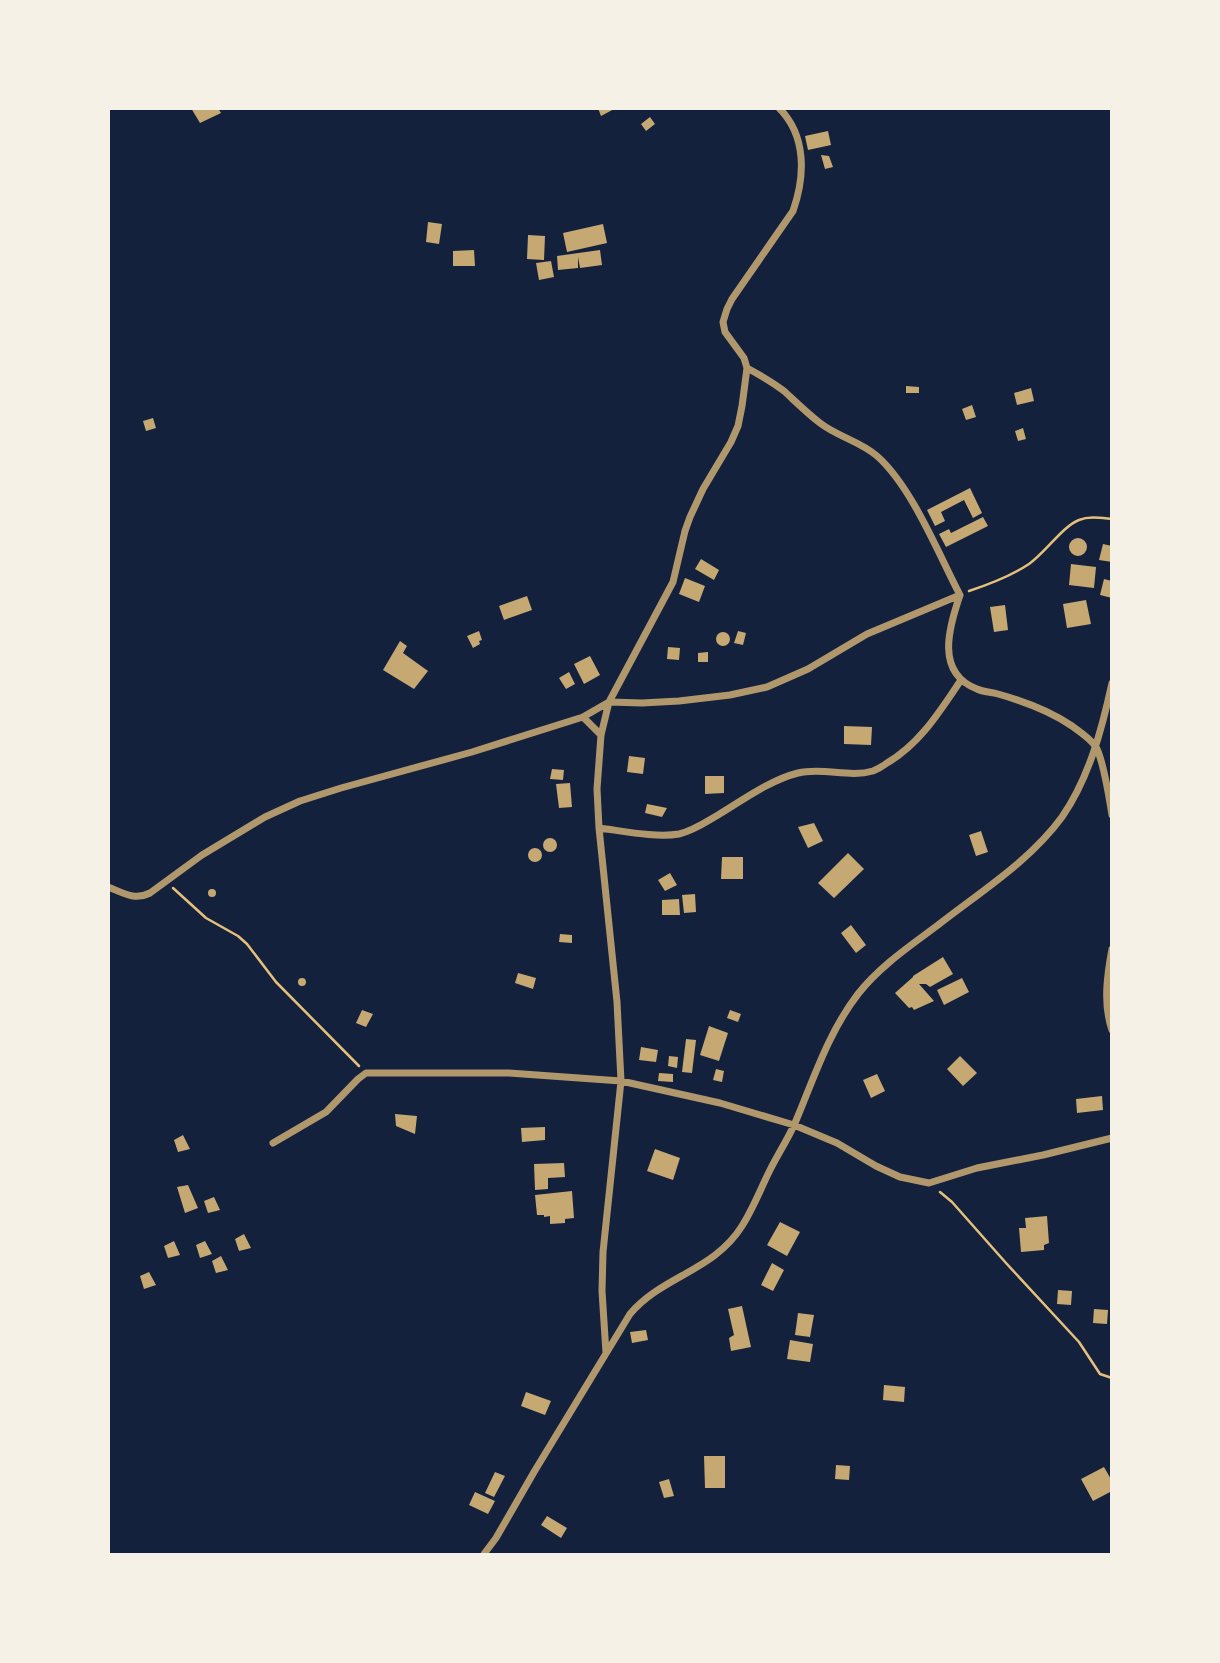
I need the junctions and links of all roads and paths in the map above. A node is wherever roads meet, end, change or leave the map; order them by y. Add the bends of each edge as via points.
1 (779, 108) edge
2 (747, 369) junction
3 (1111, 519) edge
4 (960, 595) junction
5 (961, 680) junction
6 (1111, 683) edge
7 (609, 702) junction
8 (583, 717) junction
9 (601, 735) junction
10 (1096, 746) junction
11 (1111, 815) edge
12 (599, 828) junction
13 (166, 881) junction
14 (108, 887) edge
15 (1111, 949) edge
16 (1111, 1030) edge
17 (366, 1073) junction
18 (621, 1081) junction
19 (794, 1125) junction
20 (1111, 1138) edge
21 (273, 1143) dead end
22 (929, 1183) junction
23 (606, 1353) junction
24 (1111, 1378) edge
25 (484, 1555) edge

1 - 2 street via 799,142 802,173 793,211 732,299 723,322
2 - 4 street via 887,466 904,488
2 - 7 street via 738,426 690,517 670,588
3 - 4 path via 1079,520 1018,571
4 - 5 street via 948,640 950,662
4 - 7 street via 867,634 767,687 679,701
5 - 10 street via 1059,717
5 - 12 street via 917,740 874,771 799,773 680,834
6 - 10 street
7 - 8 street
7 - 9 street
8 - 9 street
8 - 13 street via 300,801 202,855
9 - 12 street
10 - 11 street
10 - 19 street via 1062,817 1035,848 885,966 860,992 831,1037
12 - 18 street
13 - 14 street via 141,898
13 - 17 path via 206,918 247,944 276,982
15 - 16 street via 1106,999
17 - 18 street via 509,1073
17 - 21 street via 326,1112
18 - 19 street
18 - 23 street via 603,1252
19 - 22 street via 900,1177
19 - 23 street via 729,1244 641,1301
20 - 22 street
22 - 24 path via 952,1202 1079,1342 1100,1374
23 - 25 street

